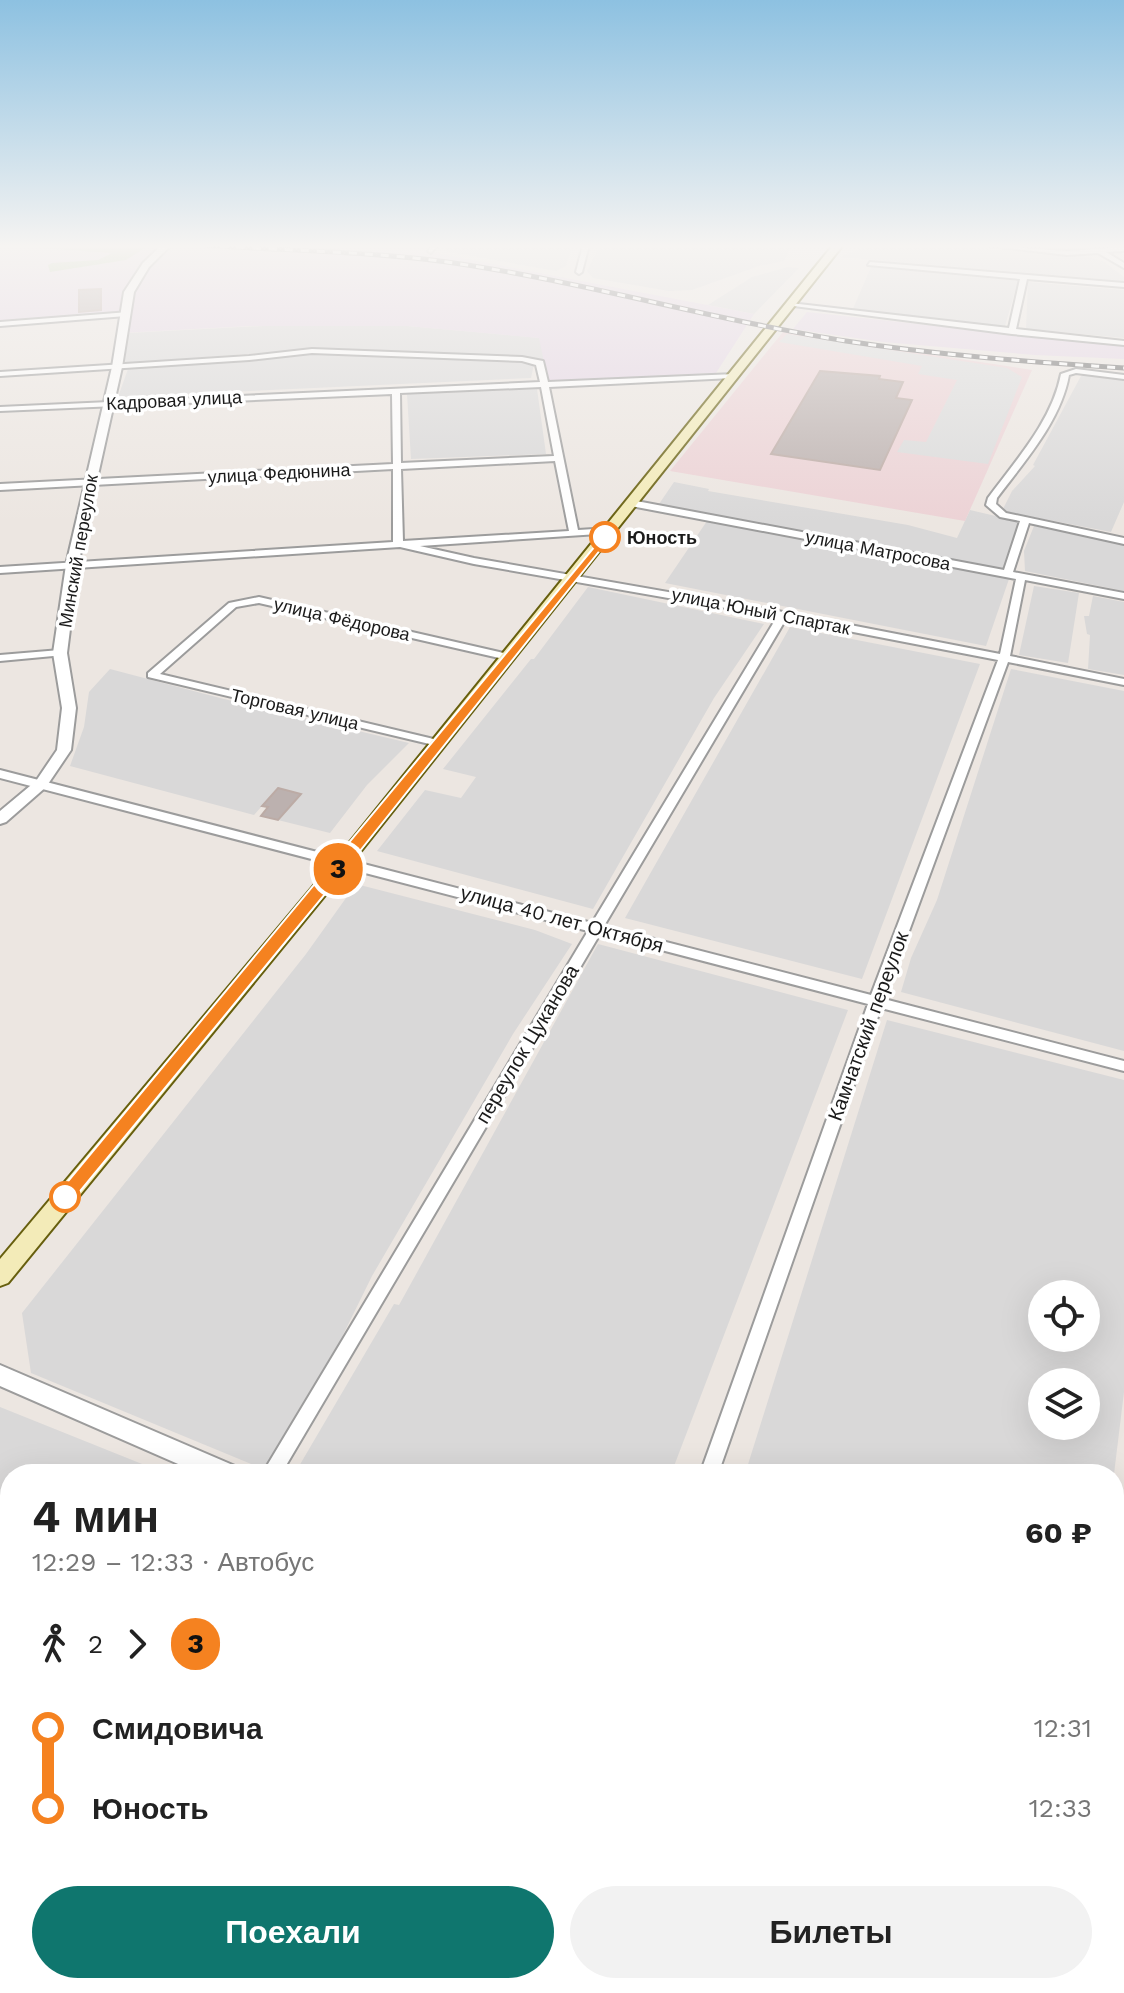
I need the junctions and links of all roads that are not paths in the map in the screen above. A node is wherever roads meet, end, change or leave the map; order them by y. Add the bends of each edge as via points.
1 (122, 338) edge
2 (763, 338) edge
3 (1073, 338) edge
4 (1124, 343) edge
5 (117, 367) junction
6 (0, 374) edge
7 (732, 376) junction
8 (1124, 377) edge
9 (545, 383) junction
10 (396, 390) junction
11 (109, 403) junction
12 (0, 409) edge
13 (557, 458) junction
14 (398, 466) junction
15 (90, 483) junction
16 (0, 487) edge
17 (631, 503) junction
18 (1025, 521) junction
19 (610, 531) junction
20 (574, 533) junction
21 (1124, 541) edge
22 (398, 544) junction
23 (72, 565) junction
24 (0, 570) edge
25 (573, 576) junction
26 (1014, 576) junction
27 (1124, 596) edge
28 (783, 615) junction
29 (60, 653) junction
30 (508, 657) junction
31 (0, 658) edge
32 (1004, 659) junction
33 (152, 675) joint
34 (1124, 682) edge
35 (438, 743) junction
36 (0, 774) edge
37 (41, 784) junction
38 (0, 819) edge
39 (343, 862) junction
40 (596, 928) junction
41 (876, 1001) junction
42 (1124, 1066) edge
43 (0, 1276) edge
44 (0, 1375) edge
45 (204, 1464) edge
46 (277, 1464) edge
47 (713, 1464) edge

1 - 5 street, Минский переулок
2 - 7 main road
3 - 4 street
5 - 6 street
5 - 9 street via 336,350 522,359 540,363
5 - 11 street, Минский переулок
7 - 9 street, Кадровая улица
7 - 17 main road
8 - 18 street via 1065,374 1062,393 993,498 994,510
9 - 10 street, Кадровая улица
9 - 13 street
10 - 11 street, Кадровая улица
10 - 14 street
11 - 12 street, Кадровая улица
11 - 15 street, Минский переулок
13 - 14 street, улица Федюнина
13 - 20 street
14 - 15 street, улица Федюнина
14 - 22 street
15 - 16 street, улица Федюнина
15 - 23 street, Минский переулок
17 - 19 main road
17 - 26 street, улица Матросова
18 - 21 street
18 - 26 street, Камчатский переулок
19 - 20 street, улица Юный Спартак
19 - 25 main road
20 - 22 street, улица Юный Спартак
22 - 23 street, улица Юный Спартак
22 - 25 street, улица Юный Спартак
23 - 24 street, улица Юный Спартак
23 - 29 street, Минский переулок
25 - 28 street, улица Юный Спартак
25 - 30 main road
26 - 27 street, улица Матросова
26 - 32 street, Камчатский переулок
28 - 32 street, улица Юный Спартак
28 - 40 street, переулок Цуканова
29 - 31 street
29 - 37 street, Минский переулок via 69,708 64,750
30 - 33 street, улица Фёдорова via 259,600 233,605
30 - 35 main road
32 - 34 street, улица Юный Спартак
32 - 41 street, Камчатский переулок
33 - 35 street, Торговая улица
35 - 39 main road
36 - 37 street, улица 40 лет Октября
37 - 38 street, Минский переулок
37 - 39 street, улица 40 лет Октября
39 - 40 street, улица 40 лет Октября
39 - 43 main road
40 - 41 street, улица 40 лет Октября
40 - 46 street, переулок Цуканова
41 - 42 street, улица 40 лет Октября
41 - 47 street, Камчатский переулок
44 - 45 street

